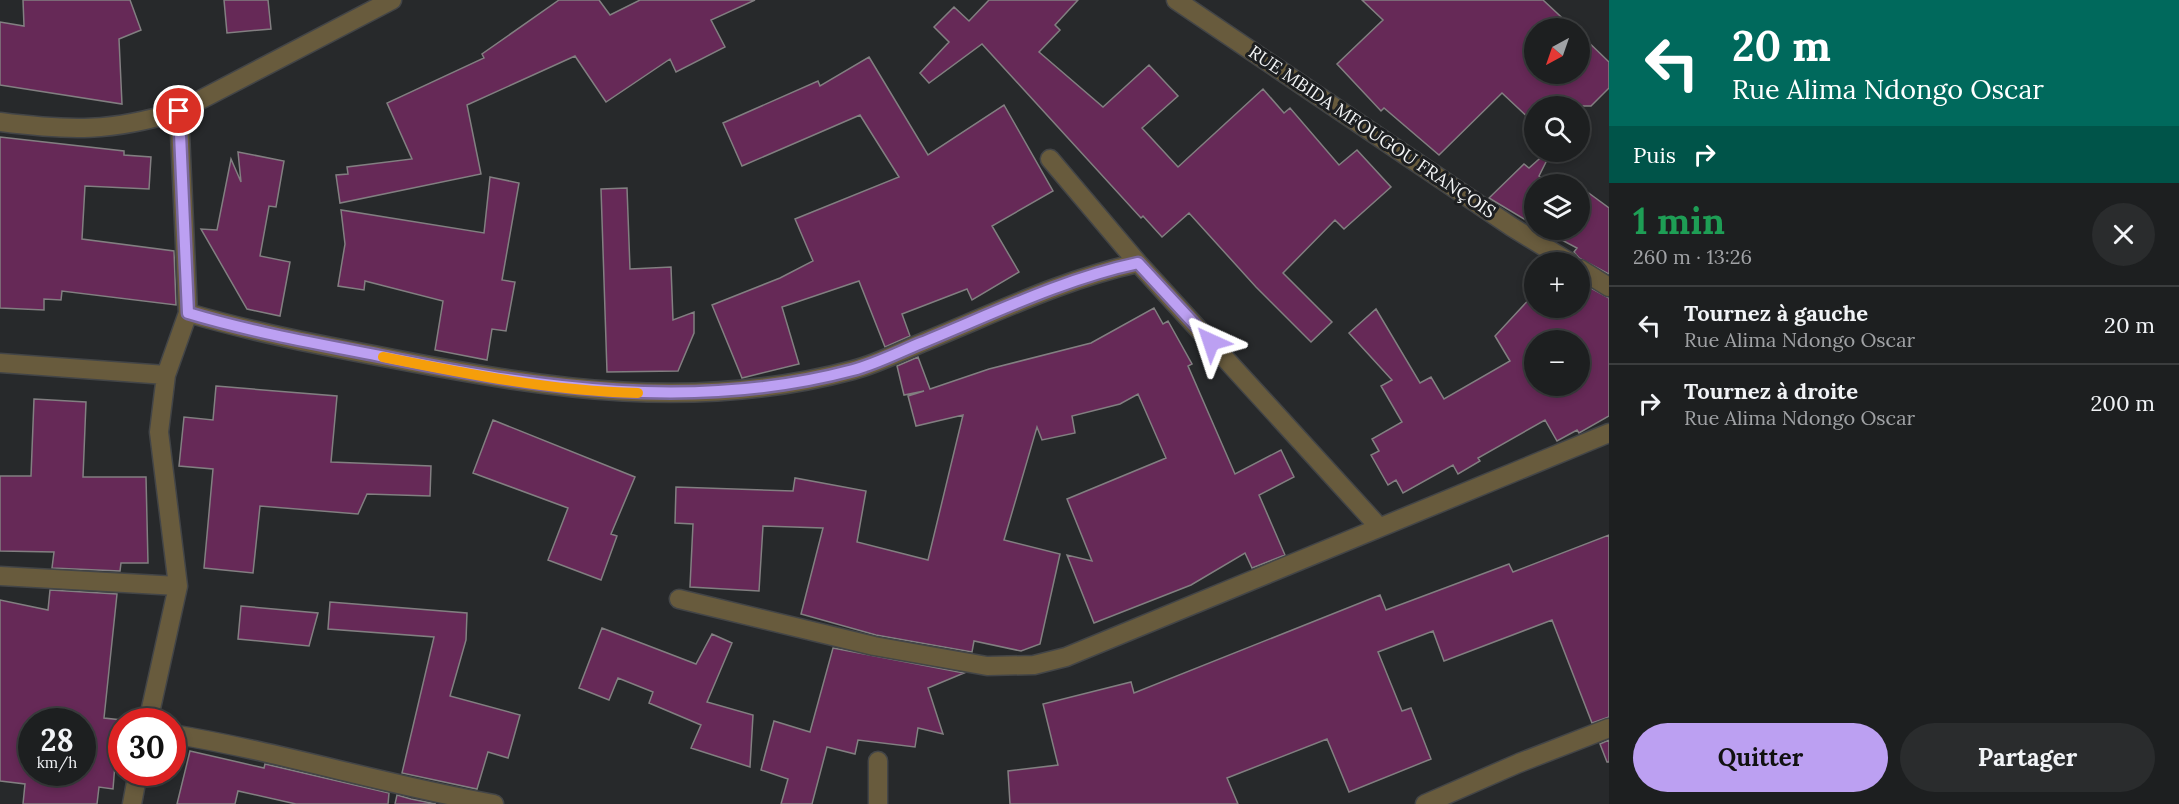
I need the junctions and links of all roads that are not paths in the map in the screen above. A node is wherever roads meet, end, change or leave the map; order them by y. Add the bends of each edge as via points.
1 (392, 0) edge
2 (1176, 0) edge
3 (179, 111) junction
4 (0, 122) edge
5 (1050, 159) dead end
6 (1553, 252) edge
7 (1138, 263) junction
8 (1590, 275) edge
9 (1609, 287) edge
10 (188, 313) junction
11 (0, 363) edge
12 (166, 375) junction
13 (1609, 433) edge
14 (1379, 527) junction
15 (0, 576) edge
16 (178, 586) junction
17 (678, 599) dead end
18 (151, 708) edge
19 (1609, 728) edge
20 (186, 736) edge
21 (878, 761) dead end
22 (135, 786) edge
23 (132, 804) edge
24 (494, 804) edge
25 (878, 804) edge
26 (1425, 804) edge

1 - 3 street
2 - 6 street, RUE MBIDA MFOUGOU FRANÇOIS
3 - 4 street via 105,129 61,130
3 - 10 street
5 - 7 street
7 - 10 street via 1082,277 856,370 766,388 708,394 604,392 516,382 246,330
7 - 14 street
8 - 9 street
10 - 12 street
11 - 12 street
12 - 16 street via 159,432
13 - 14 street
14 - 17 street via 1066,657 1034,665 987,666 874,646
15 - 16 street
16 - 18 street
19 - 26 street
20 - 24 street via 236,744
21 - 25 street
22 - 23 street

